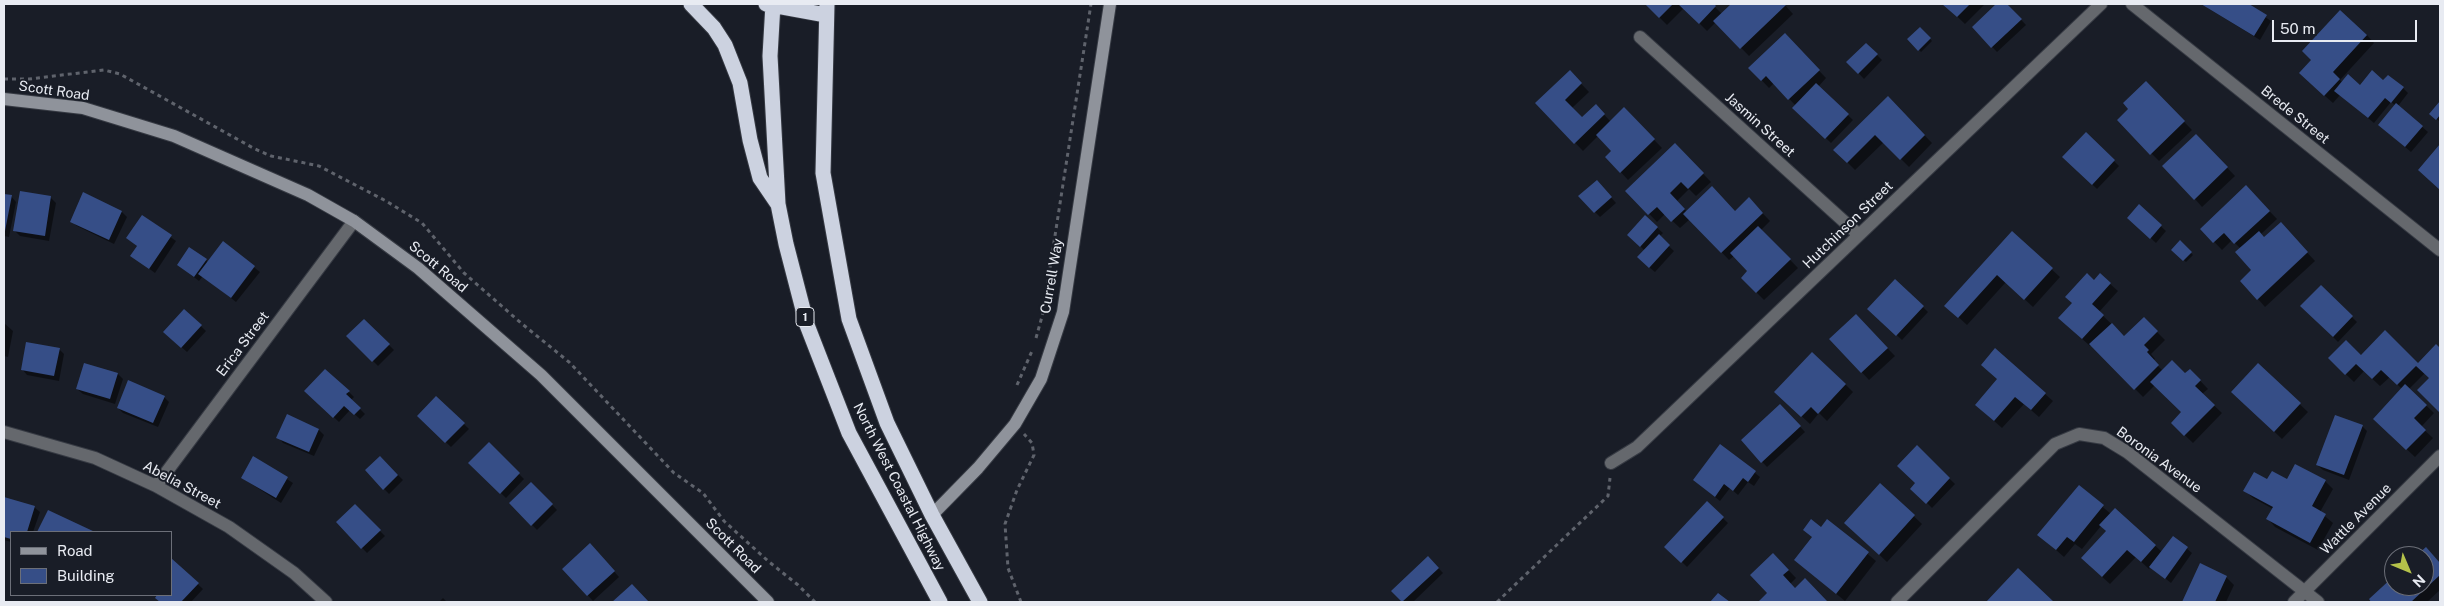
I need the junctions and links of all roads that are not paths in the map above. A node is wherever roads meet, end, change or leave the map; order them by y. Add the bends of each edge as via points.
1 (691, 4) edge
2 (771, 4) edge
3 (1110, 4) edge
4 (2101, 4) edge
5 (2132, 4) edge
6 (827, 9) edge
7 (1640, 37) dead end
8 (4, 99) edge
9 (778, 204) junction
10 (354, 221) junction
11 (1859, 235) junction
12 (2440, 250) edge
13 (4, 432) edge
14 (2440, 456) edge
15 (1611, 462) dead end
16 (156, 486) junction
17 (932, 515) junction
18 (2304, 591) junction
19 (326, 602) edge
20 (768, 602) edge
21 (940, 602) edge
22 (980, 602) edge
23 (1896, 602) edge
24 (2294, 602) edge
25 (2318, 602) edge

1 - 9 highway via 725,45 740,83 760,178
2 - 6 highway
2 - 9 highway, North West Coastal Highway / 1 via 770,56
3 - 17 street, Currell Way via 1063,312 1041,380 998,446
4 - 11 street, Hutchinson Street
5 - 12 street, Brede Street
6 - 17 highway, North West Coastal Highway via 823,173 849,319 887,423
7 - 11 street, Jasmin Street
8 - 10 street, Scott Road via 82,108 174,136 308,195
9 - 21 highway, North West Coastal Highway / 1 via 807,325 849,433
10 - 16 street, Erica Street
10 - 20 street, Scott Road via 418,268 541,375
11 - 15 street, Hutchinson Street via 1637,447
13 - 16 street, Abelia Street via 95,458
14 - 18 street, Wattle Avenue
16 - 19 street, Abelia Street via 230,527 294,573
17 - 22 highway, North West Coastal Highway
18 - 23 street, Boronia Avenue via 2127,452 2104,438 2079,434 2055,444
18 - 24 street, Wattle Avenue
18 - 25 street, Boronia Avenue

